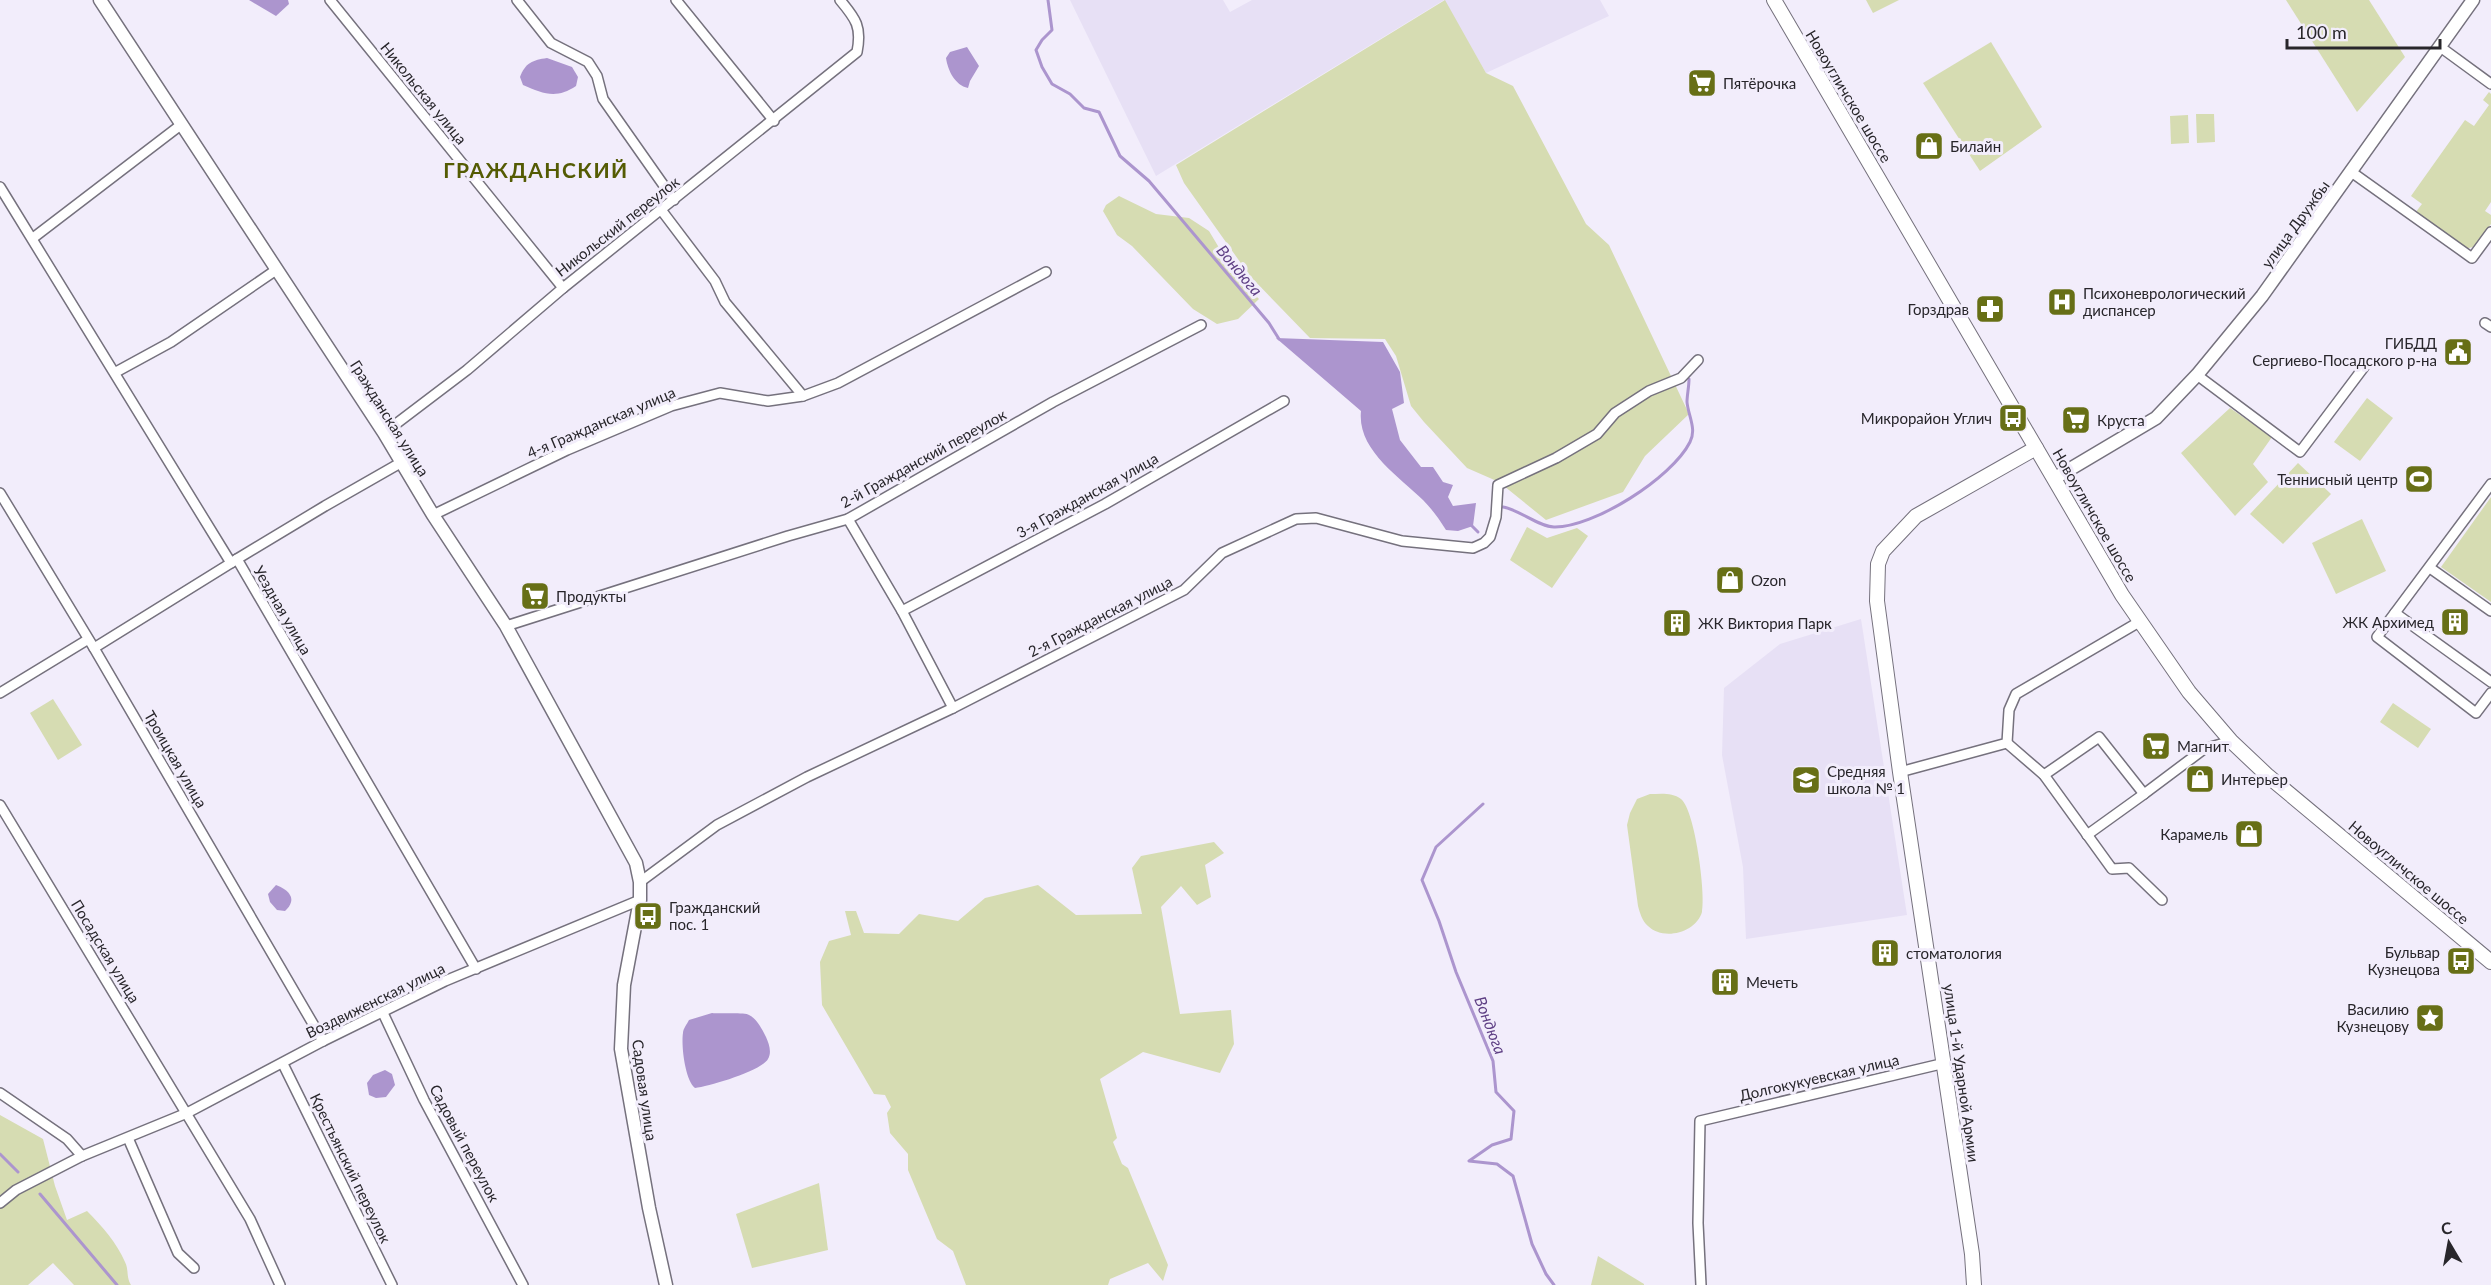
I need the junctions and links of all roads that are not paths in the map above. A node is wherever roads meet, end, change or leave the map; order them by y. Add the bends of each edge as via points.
1 (100, 0) edge
2 (330, 0) edge
3 (517, 0) edge
4 (676, 0) edge
5 (840, 0) edge
6 (1774, 0) edge
7 (2473, 0) edge
8 (2439, 46) junction
9 (2491, 84) edge
10 (774, 121) junction
11 (182, 124) junction
12 (2350, 171) junction
13 (0, 187) edge
14 (674, 200) junction
15 (662, 211) junction
16 (2491, 232) edge
17 (33, 238) junction
18 (276, 270) junction
19 (1046, 272) dead end
20 (563, 288) junction
21 (1202, 325) dead end
22 (1698, 360) dead end
23 (2364, 367) dead end
24 (116, 372) junction
25 (2197, 375) junction
26 (803, 396) junction
27 (1284, 401) dead end
28 (384, 433) junction
29 (2036, 448) junction
30 (402, 462) junction
31 (2055, 478) junction
32 (2491, 484) edge
33 (0, 493) edge
34 (433, 515) junction
35 (848, 519) junction
36 (234, 561) junction
37 (2430, 568) junction
38 (902, 611) junction
39 (2491, 611) edge
40 (2395, 613) junction
41 (2139, 622) junction
42 (506, 626) junction
43 (91, 644) junction
44 (2491, 682) edge
45 (0, 693) edge
46 (2491, 693) edge
47 (953, 708) junction
48 (2231, 741) junction
49 (2007, 743) junction
50 (1900, 772) junction
51 (2044, 775) junction
52 (2144, 794) junction
53 (0, 805) edge
54 (2087, 835) junction
55 (636, 863) joint
56 (640, 882) junction
57 (640, 900) junction
58 (2162, 900) dead end
59 (2491, 962) edge
60 (476, 969) junction
61 (383, 1013) junction
62 (323, 1041) junction
63 (1945, 1063) junction
64 (283, 1064) junction
65 (0, 1093) edge
66 (187, 1113) junction
67 (128, 1138) junction
68 (82, 1156) junction
69 (0, 1203) edge
70 (194, 1268) dead end
71 (280, 1285) edge
72 (392, 1285) edge
73 (523, 1285) edge
74 (666, 1285) edge
75 (1701, 1285) edge
76 (1974, 1285) edge

1 - 11 street, Гражданская улица
2 - 20 street, Никольская улица
3 - 14 street via 551,43 588,62 597,76 603,99
4 - 10 street
5 - 10 street, Никольский переулок via 856,20 860,38 857,52
6 - 29 main road, Новоугличское шоссе
7 - 8 street, улица Дружбы
8 - 9 street
8 - 12 street, улица Дружбы
10 - 14 street, Никольский переулок
11 - 17 street
11 - 18 street, Гражданская улица
12 - 16 street via 2472,258
12 - 25 street, улица Дружбы via 2262,296
13 - 17 street, Уездная улица
14 - 15 street, Никольский переулок
15 - 20 street, Никольский переулок
15 - 26 street via 715,281 725,302
17 - 24 street, Уездная улица
18 - 24 street via 171,342
18 - 28 street, Гражданская улица
19 - 26 street, 4-я Гражданская улица via 838,382
20 - 28 street, Никольский переулок via 467,370
21 - 35 street, 2-й Гражданский переулок via 1053,402
22 - 47 street, 2-я Гражданская улица via 1681,378 1649,391 1615,413 1597,434 1498,485 1496,517 1484,543 1473,548 1402,541 1316,518 1296,519 1222,553 1184,590
23 - 25 street via 2300,452
24 - 36 street, Уездная улица
25 - 31 street, улица Дружбы via 2156,418
26 - 34 street, 4-я Гражданская улица via 768,401 720,393 671,406 567,450
27 - 38 street, 3-я Гражданская улица via 1105,504
28 - 30 street, Гражданская улица
29 - 31 main road, Новоугличское шоссе
29 - 50 main road, улица 1-й Ударной Армии via 1916,516 1883,551 1878,564 1877,601
30 - 34 street, Гражданская улица
30 - 36 street
31 - 41 main road, Новоугличское шоссе
32 - 37 street
33 - 43 street, Троицкая улица
34 - 42 street, Гражданская улица
35 - 38 street
35 - 42 street, 2-й Гражданский переулок
36 - 43 street
36 - 60 street, Уездная улица
37 - 39 street
37 - 40 street
38 - 47 street
40 - 44 street
40 - 46 street via 2377,637 2476,712
41 - 48 main road, Новоугличское шоссе via 2189,692
41 - 49 street via 2016,694 2009,710
42 - 55 street, Гражданская улица
43 - 45 street
43 - 62 street, Троицкая улица
47 - 56 street, 2-я Гражданская улица via 807,777 717,825
48 - 52 street via 2204,749
48 - 59 main road, Новоугличское шоссе
49 - 50 street
49 - 51 street
50 - 63 main road, улица 1-й Ударной Армии
51 - 52 street via 2099,737
51 - 54 street
52 - 54 street
53 - 66 street, Посадская улица
54 - 58 street via 2112,869 2129,868
55 - 56 street, Садовая улица
56 - 57 street, Садовая улица
57 - 60 street, Воздвиженская улица
57 - 74 street, Садовая улица via 624,986 621,1049
60 - 61 street, Воздвиженская улица
61 - 62 street, Воздвиженская улица
61 - 73 street, Садовый переулок via 424,1100
62 - 64 street, Воздвиженская улица
63 - 75 street, Долгокукуевская улица via 1700,1121
63 - 76 main road, улица 1-й Ударной Армии
64 - 66 street, Воздвиженская улица
64 - 72 street, Крестьянский переулок
65 - 68 street via 67,1139
66 - 67 street, Воздвиженская улица
66 - 71 street, Посадская улица via 250,1219
67 - 68 street, Воздвиженская улица
67 - 70 street via 178,1253
68 - 69 street, Воздвиженская улица via 16,1190

